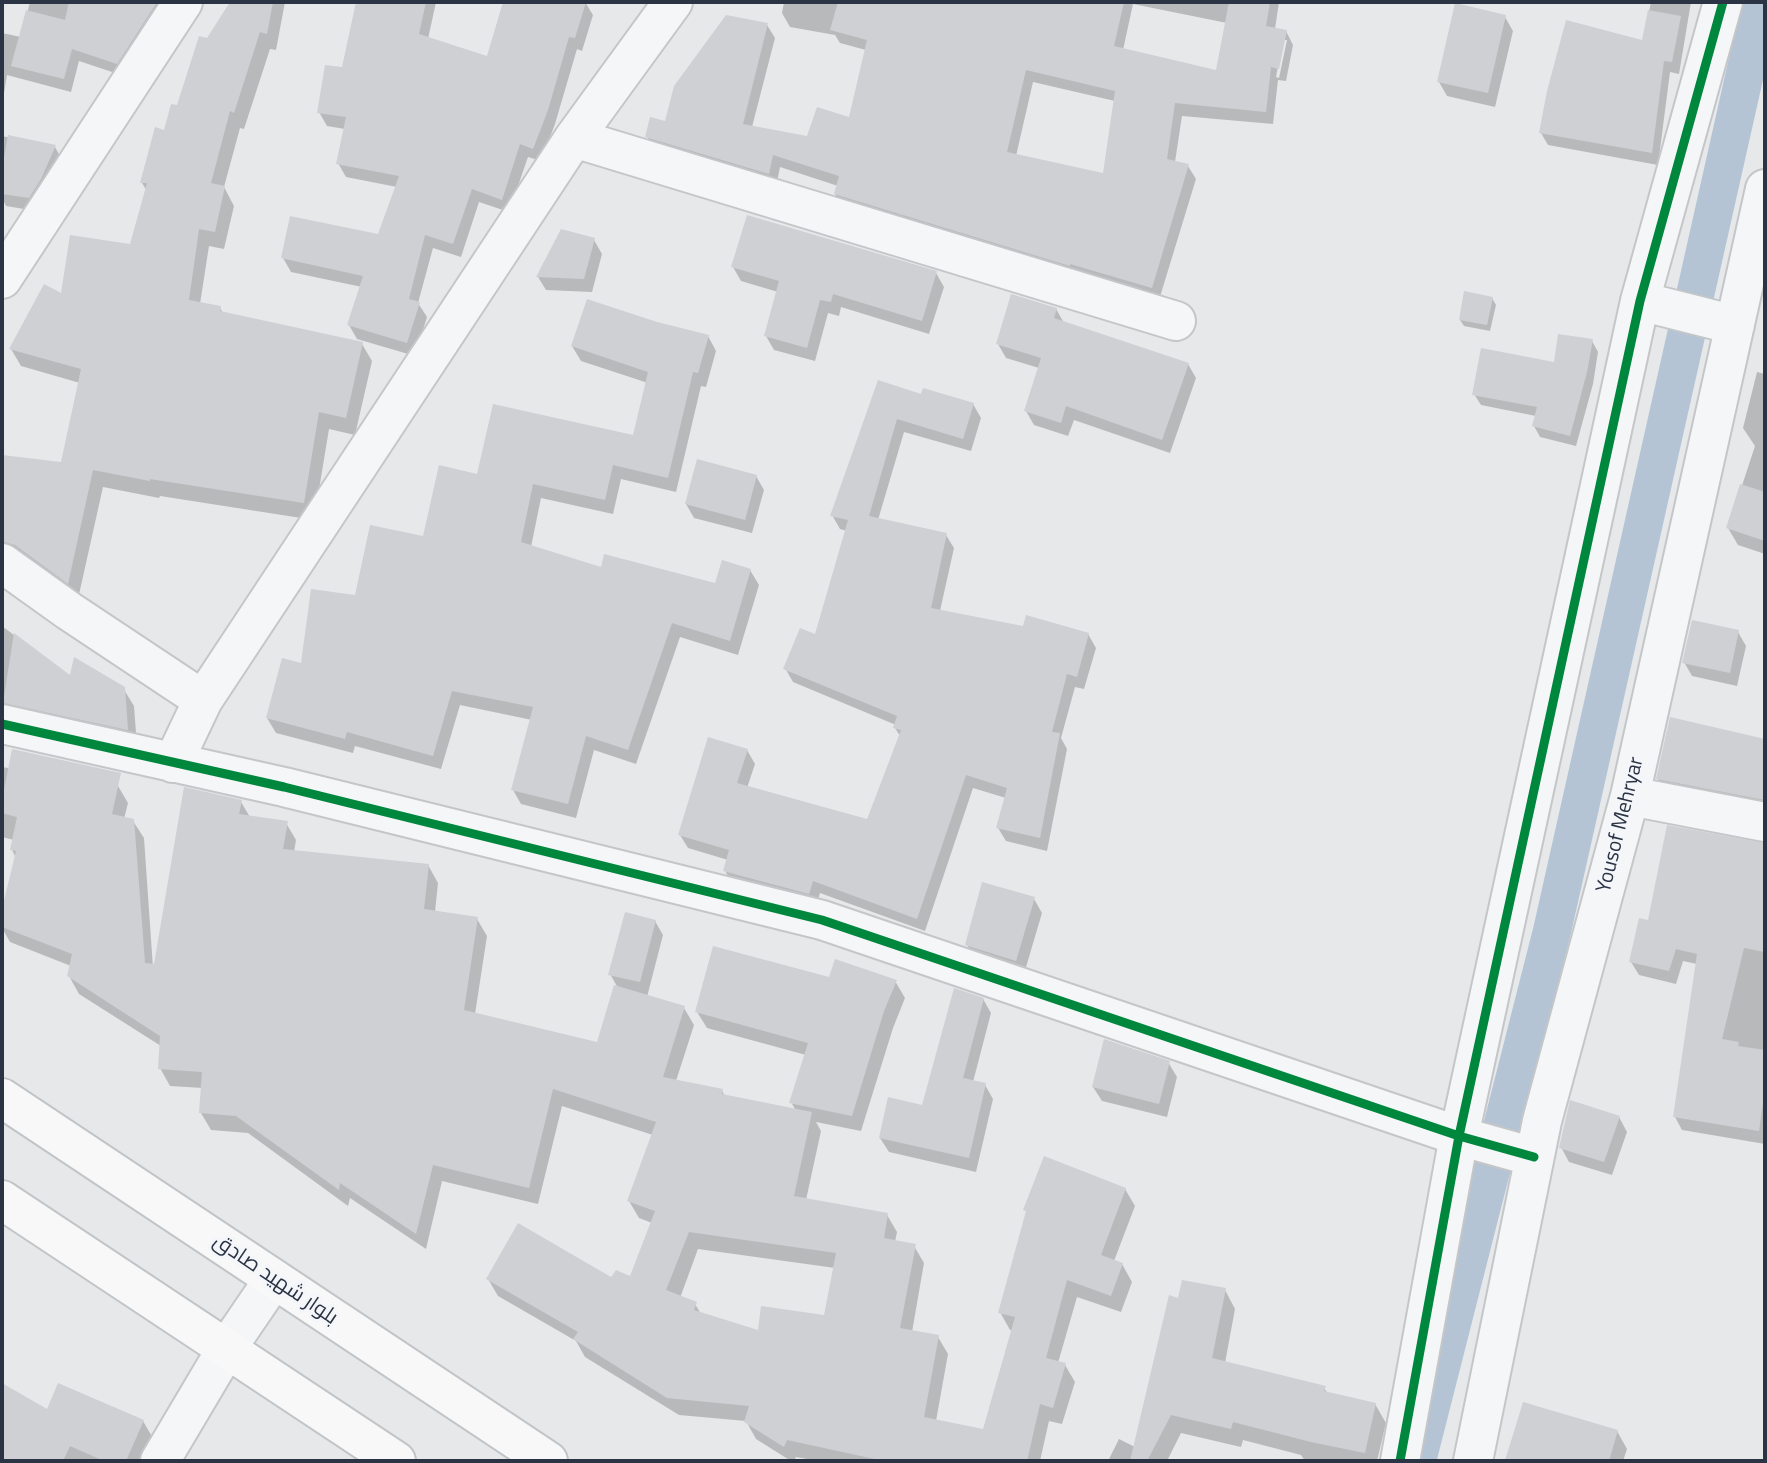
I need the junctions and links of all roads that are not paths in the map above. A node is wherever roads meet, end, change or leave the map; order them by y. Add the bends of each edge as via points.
1 (183, 2) edge
2 (673, 2) edge
3 (1723, 2) edge
4 (573, 138) junction
5 (1765, 189) edge
6 (2, 278) edge
7 (1640, 302) junction
8 (1176, 321) dead end
9 (1735, 325) junction
10 (2, 563) edge
11 (203, 700) junction
12 (2, 724) edge
13 (173, 763) junction
14 (1630, 796) junction
15 (1765, 822) edge
16 (2, 1098) edge
17 (1465, 1137) junction
18 (1528, 1154) junction
19 (2, 1200) edge
20 (274, 1279) junction
21 (227, 1348) junction
22 (160, 1461) edge
23 (397, 1461) edge
24 (548, 1461) edge
25 (1400, 1461) edge
26 (1474, 1461) edge

1 - 6 street
2 - 4 street
3 - 7 street
4 - 8 street
4 - 11 street
5 - 9 street, Yousof Mehryar
7 - 9 street
7 - 17 street
9 - 14 street, Yousof Mehryar
10 - 11 street
11 - 13 street
12 - 13 street
13 - 17 street via 822,920
14 - 15 street
14 - 18 street, Yousof Mehryar via 1542,1121
16 - 20 main road, بلوار شهید صادق
17 - 18 street
17 - 25 street
18 - 26 street, Yousof Mehryar
19 - 21 main road
20 - 21 street
20 - 24 main road, بلوار شهید صادق
21 - 22 street
21 - 23 main road

